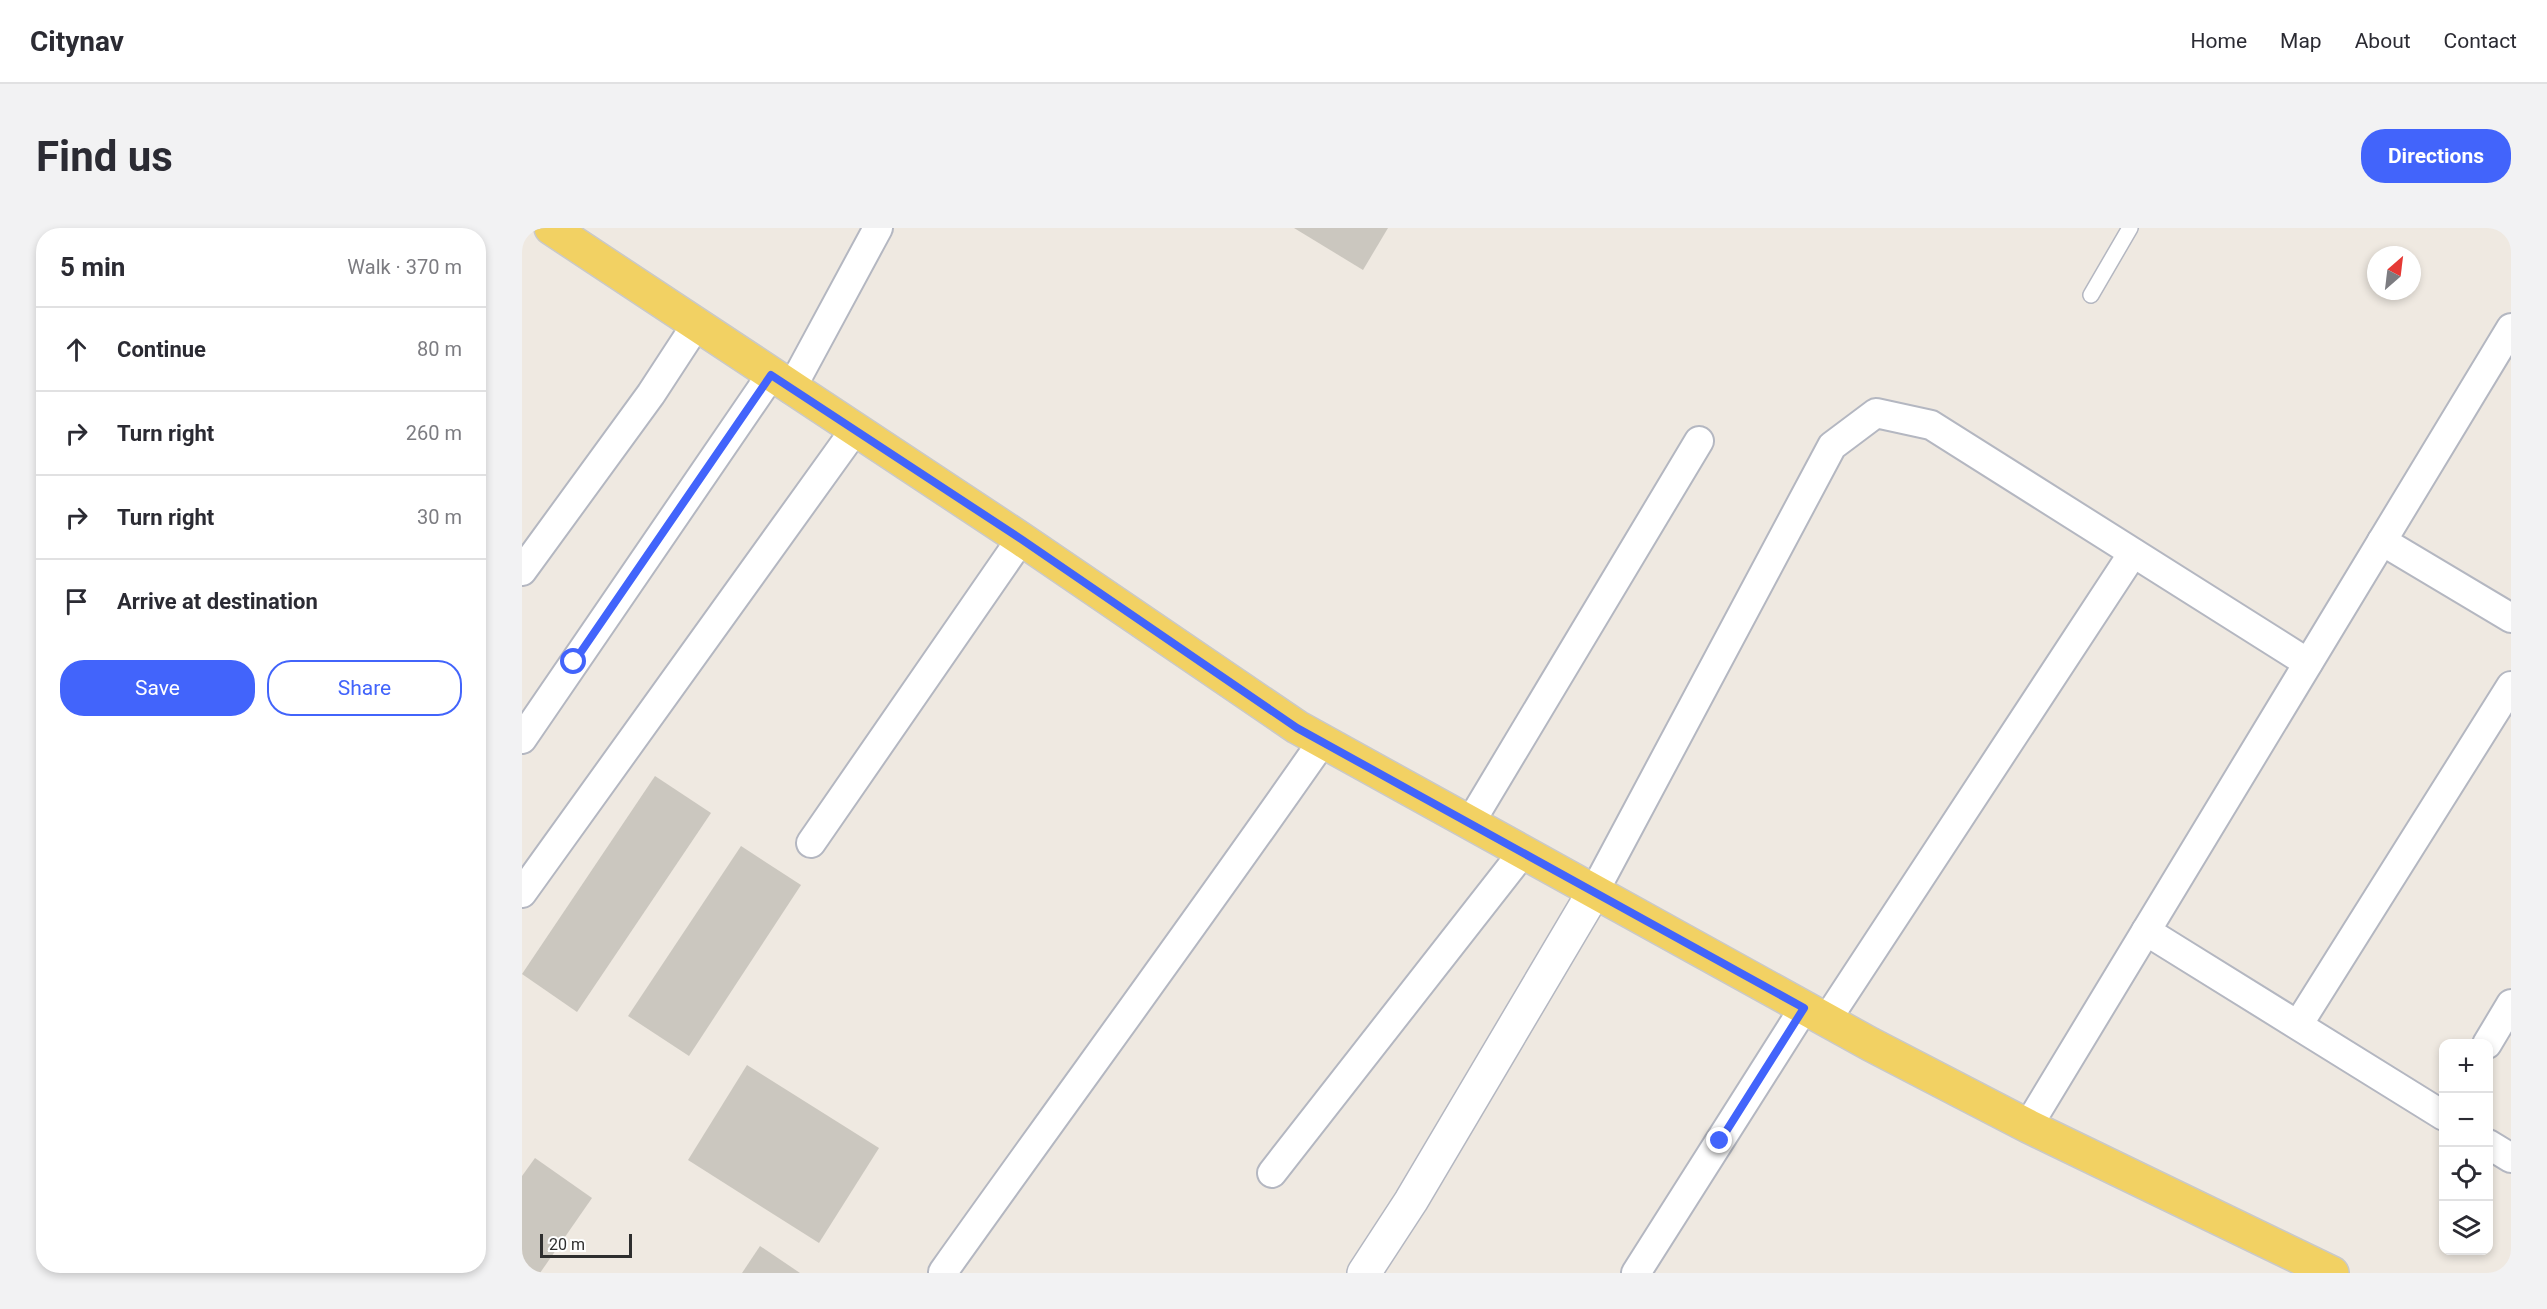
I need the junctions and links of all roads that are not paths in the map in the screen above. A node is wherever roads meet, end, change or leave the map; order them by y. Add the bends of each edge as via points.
1 (551, 228) edge
2 (878, 228) edge
3 (2130, 228) edge
4 (2091, 295) dead end
5 (696, 325) junction
6 (2511, 328) edge
7 (781, 382) junction
8 (854, 431) junction
9 (1699, 441) dead end
10 (1021, 539) junction
11 (2382, 541) junction
12 (2133, 553) junction
13 (522, 571) edge
14 (2511, 618) edge
15 (2308, 663) junction
16 (2511, 686) edge
17 (522, 739) edge
18 (1322, 742) junction
19 (1470, 823) junction
20 (811, 843) dead end
21 (1523, 852) junction
22 (1594, 892) junction
23 (522, 893) edge
24 (2146, 931) junction
25 (2511, 1004) edge
26 (1815, 1014) junction
27 (2298, 1025) junction
28 (2490, 1039) edge
29 (2439, 1112) edge
30 (2028, 1126) junction
31 (2493, 1147) edge
32 (2511, 1158) edge
33 (1272, 1173) dead end
34 (943, 1272) edge
35 (1364, 1273) edge
36 (1636, 1273) edge
37 (2332, 1273) edge

1 - 5 main road
2 - 7 street
3 - 4 lane
5 - 7 main road
5 - 13 street via 651,394
6 - 11 street
7 - 8 main road
7 - 17 street
8 - 10 main road
8 - 23 street
9 - 19 street
10 - 18 main road
10 - 20 street
11 - 14 street
11 - 15 street
12 - 15 street
12 - 22 street via 1931,425 1876,413 1832,446
12 - 26 street
15 - 24 street
16 - 27 street
18 - 19 main road
18 - 34 street
19 - 21 main road
21 - 22 main road
21 - 33 street
22 - 26 main road
22 - 35 street
24 - 27 street
24 - 30 street
25 - 28 street
26 - 30 main road
26 - 36 street
27 - 29 street
30 - 37 main road
31 - 32 street

